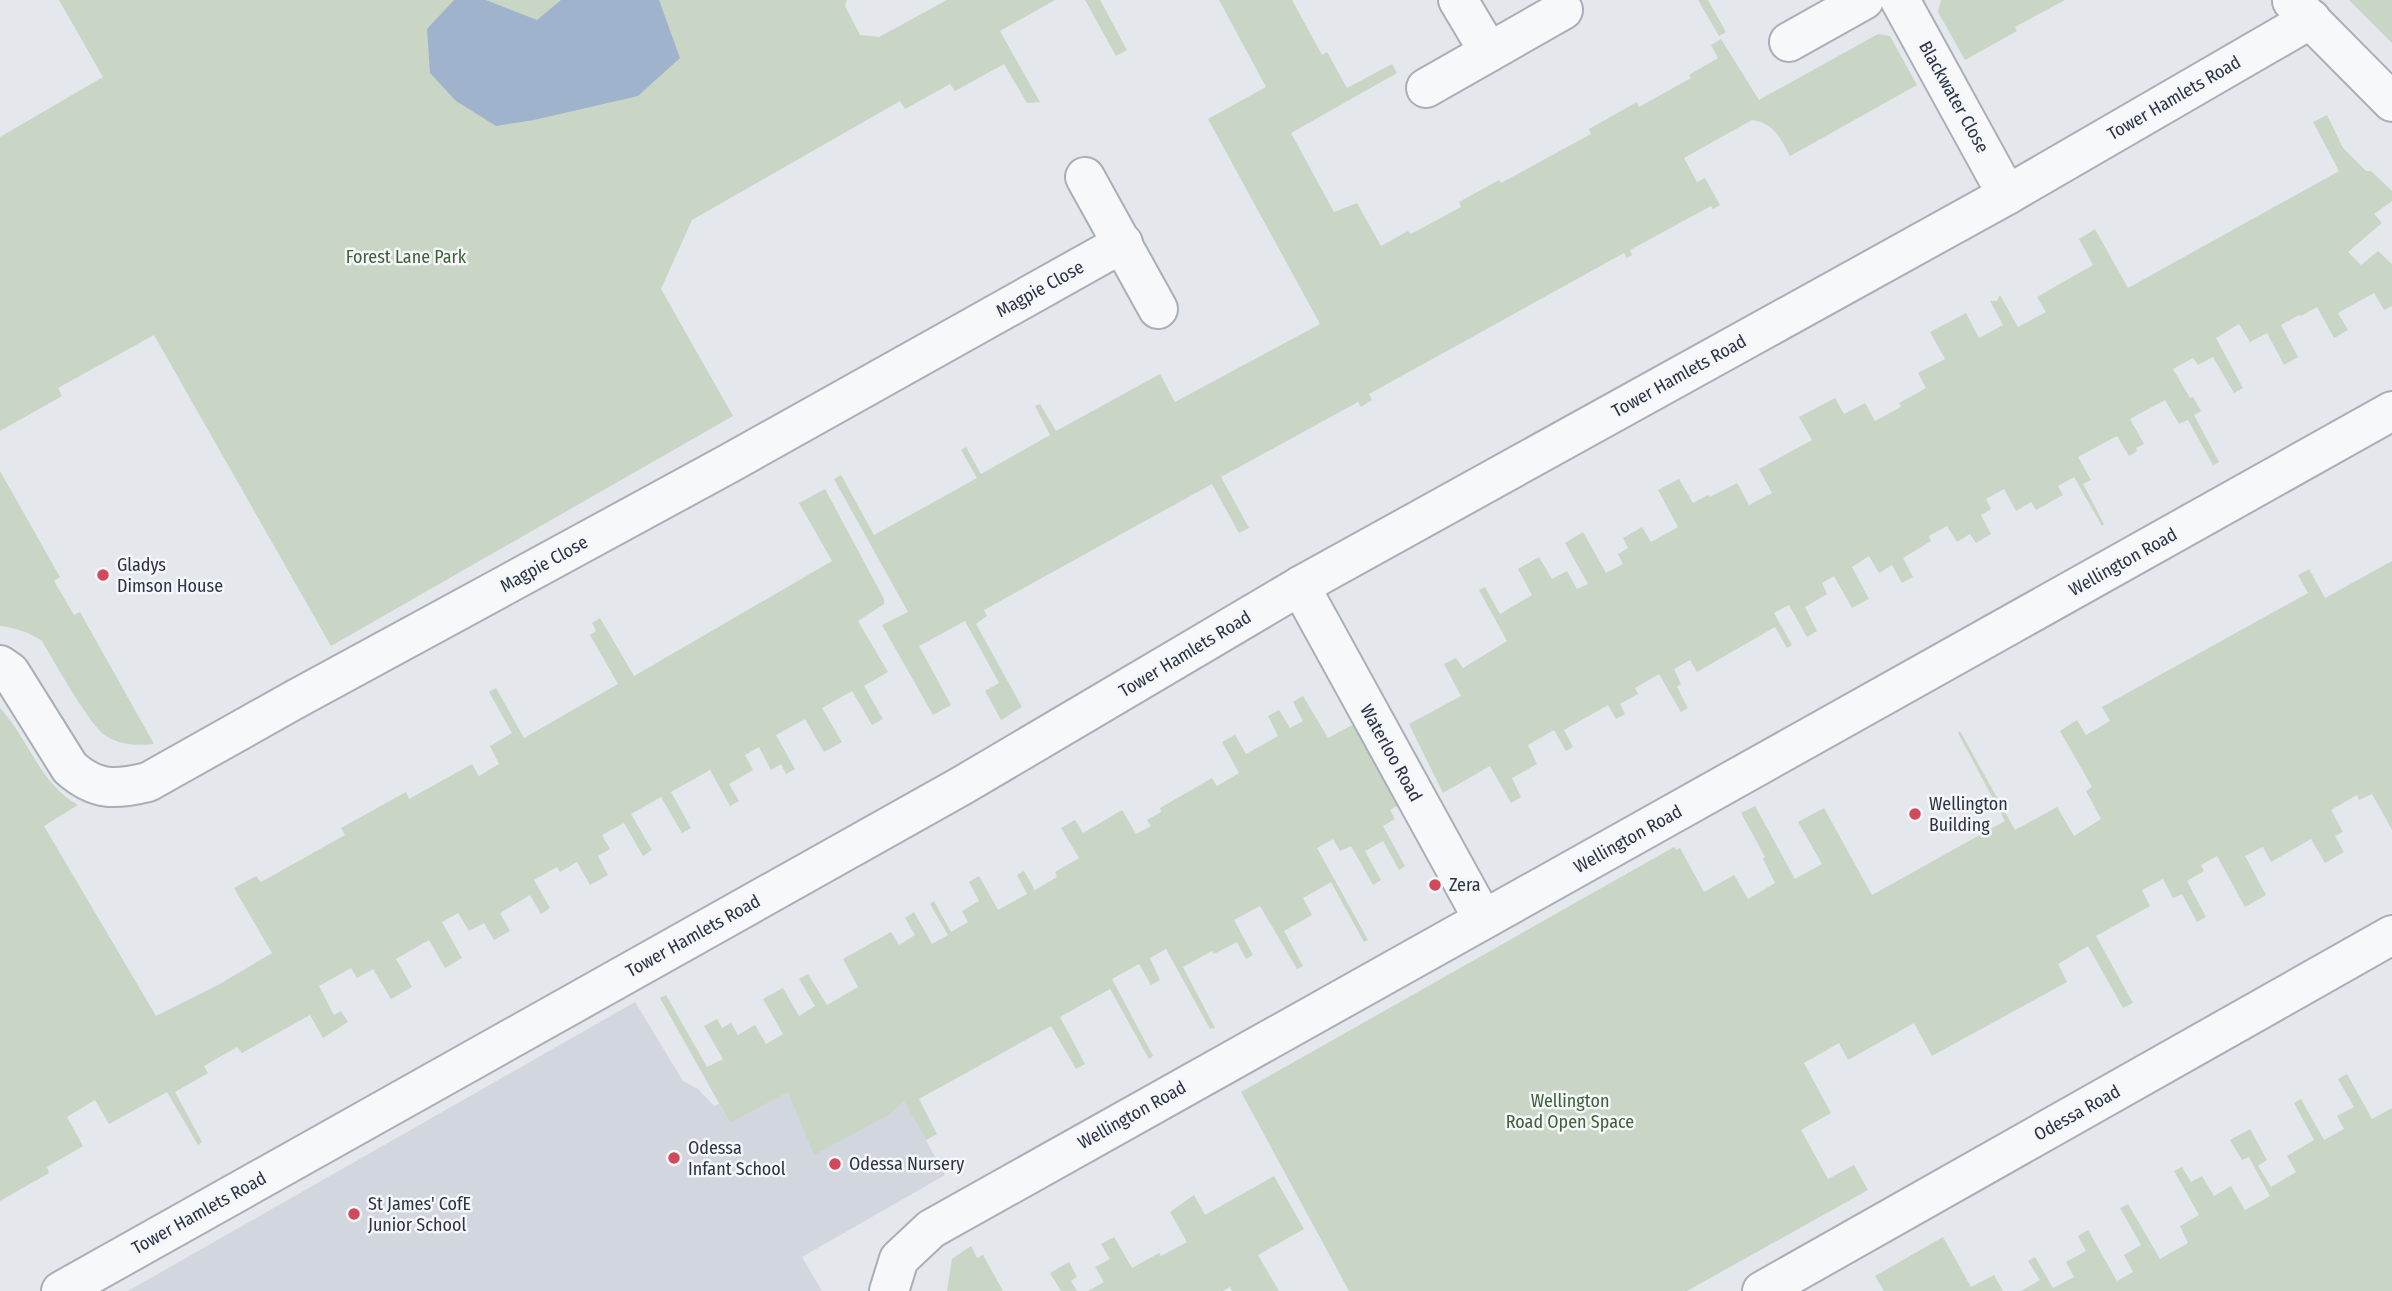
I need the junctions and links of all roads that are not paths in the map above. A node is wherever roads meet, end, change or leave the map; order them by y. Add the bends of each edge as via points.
1 (1458, 0) edge
2 (1864, 0) edge
3 (1900, 0) edge
4 (1563, 10) dead end
5 (2301, 10) edge
6 (1789, 43) dead end
7 (1489, 52) junction
8 (1426, 88) dead end
9 (2392, 102) edge
10 (1085, 177) dead end
11 (2007, 195) junction
12 (1123, 243) junction
13 (1158, 309) dead end
14 (2392, 411) edge
15 (1300, 586) junction
16 (0, 666) edge
17 (1483, 919) junction
18 (2392, 935) edge
19 (61, 1291) edge
20 (889, 1291) edge
21 (1762, 1291) edge

1 - 7 street
2 - 6 street
3 - 11 street, Blackwater Close
4 - 7 street
5 - 9 street
5 - 11 street, Tower Hamlets Road
7 - 8 street
10 - 12 street
11 - 15 street, Tower Hamlets Road
12 - 13 street
12 - 16 street, Magpie Close via 148,782 123,788 83,780 70,768 10,672
14 - 17 street, Wellington Road
15 - 17 street, Waterloo Road
15 - 19 street, Tower Hamlets Road via 963,785
17 - 20 street, Wellington Road via 931,1229 899,1259
18 - 21 street, Odessa Road

